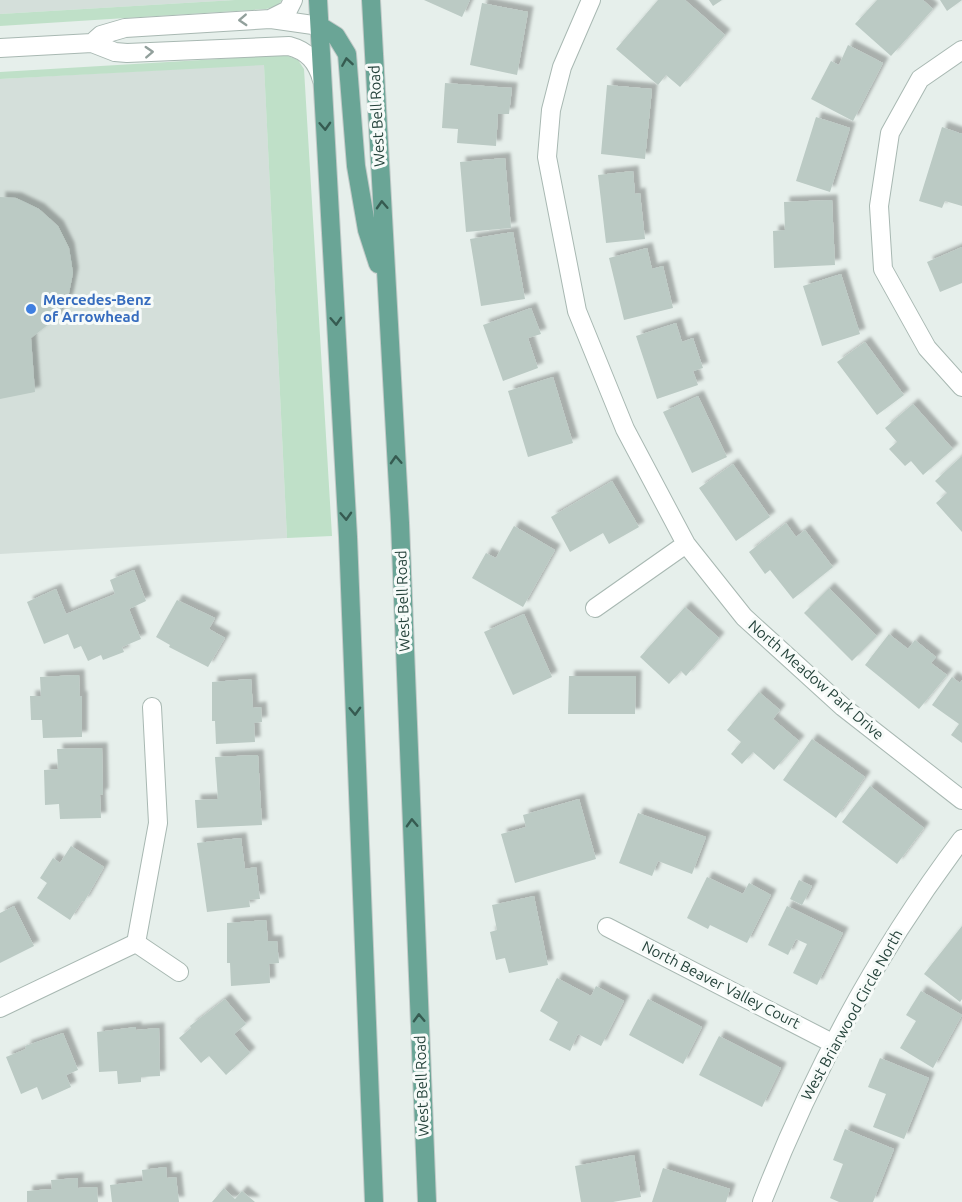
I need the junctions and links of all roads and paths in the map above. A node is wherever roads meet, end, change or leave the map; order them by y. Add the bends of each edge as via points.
1 (293, 0) edge
2 (318, 0) edge
3 (371, 0) edge
4 (591, 0) edge
5 (270, 19) junction
6 (320, 26) junction
7 (92, 43) junction
8 (0, 48) edge
9 (962, 50) edge
10 (323, 82) junction
11 (386, 284) junction
12 (962, 387) edge
13 (686, 544) junction
14 (595, 608) dead end
15 (152, 707) dead end
16 (962, 800) edge
17 (962, 839) edge
18 (608, 927) dead end
19 (136, 944) junction
20 (179, 972) dead end
21 (0, 1008) edge
22 (834, 1044) junction
23 (374, 1202) edge
24 (427, 1202) edge
25 (762, 1202) edge

1 - 5 street via 288,10
2 - 6 main road
11 -> 3 main road, West Bell Road
4 - 13 street, North Meadow Park Drive via 562,67 551,110 547,157 577,311 625,429
5 - 6 street
5 -> 7 street via 125,28 101,35
6 - 10 main road
11 -> 6 main road via 361,200 346,54 336,36
7 - 8 street
7 -> 10 street via 127,53 289,46 315,62
9 - 12 street via 920,79 890,133 879,206 883,269 927,348
10 -> 23 main road via 348,537
24 -> 11 main road, West Bell Road via 400,523
13 - 14 street
13 - 16 street, North Meadow Park Drive via 744,617 843,707
15 - 19 street via 158,823
17 - 22 street, West Briarwood Circle North via 901,926
18 - 22 street, North Beaver Valley Court
19 - 20 street
19 - 21 street
22 - 25 street, West Briarwood Circle North via 801,1109

